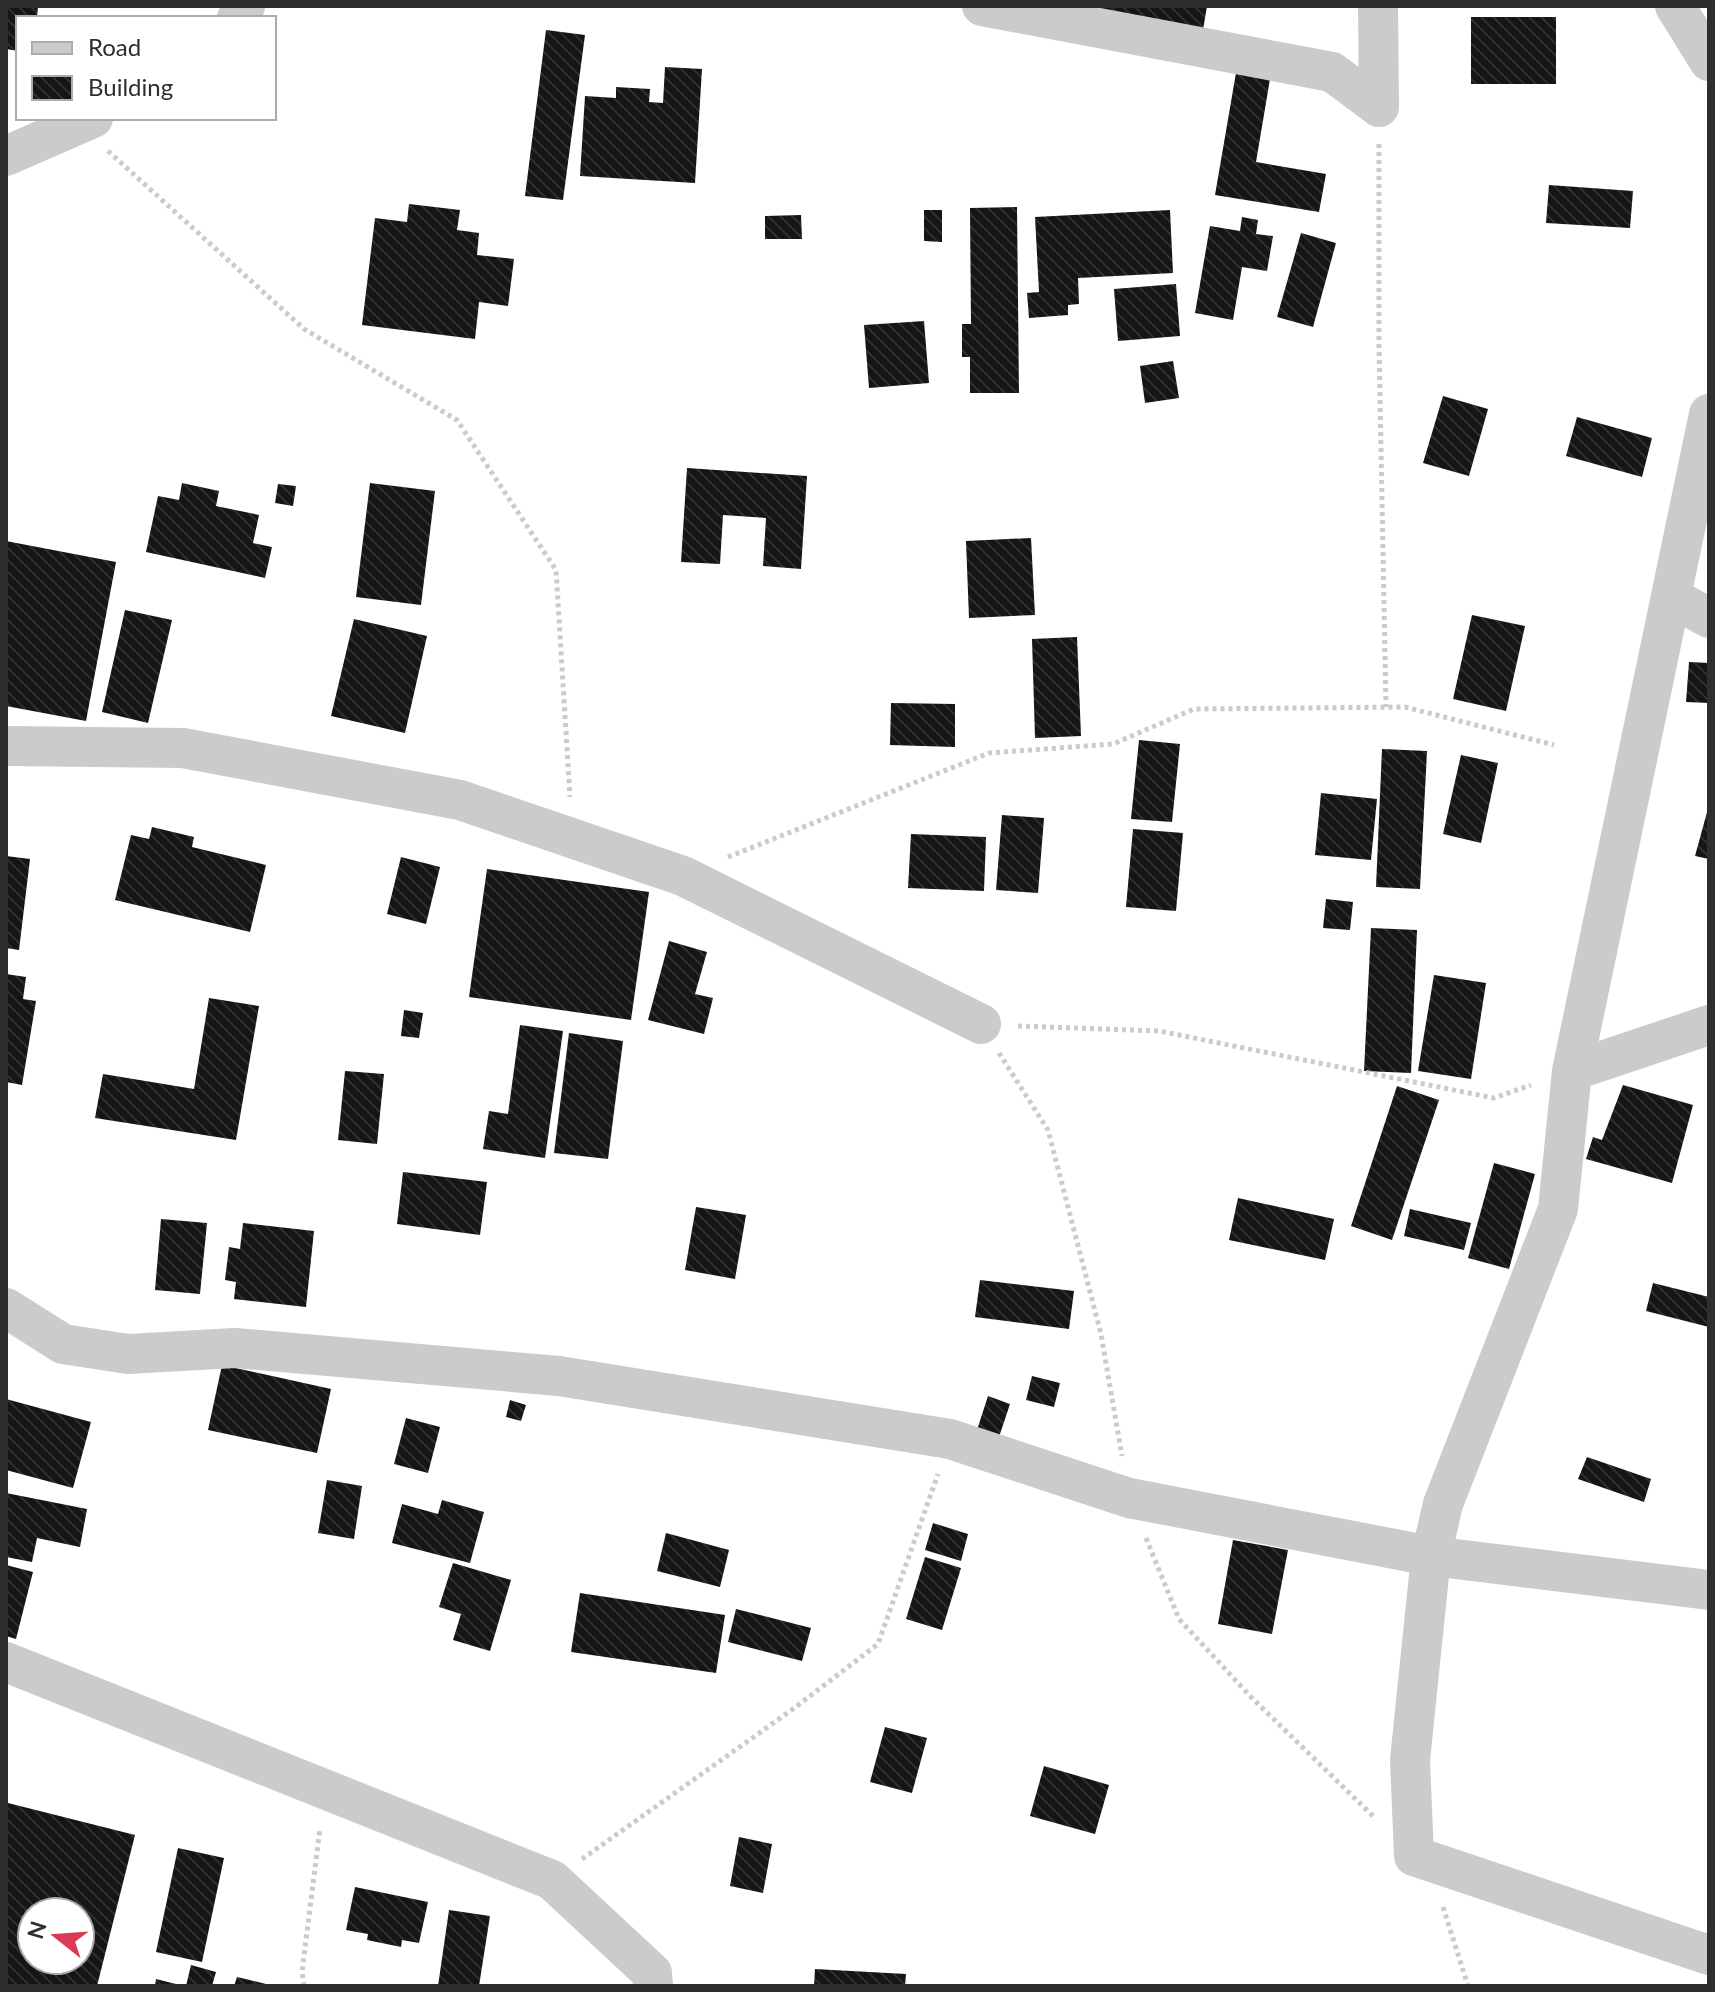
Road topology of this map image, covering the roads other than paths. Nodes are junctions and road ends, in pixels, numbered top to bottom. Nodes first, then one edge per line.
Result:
1 (982, 6) edge
2 (1378, 6) edge
3 (1675, 6) edge
4 (1709, 61) edge
5 (86, 122) edge
6 (6, 156) edge
7 (1709, 414) edge
8 (1673, 598) junction
9 (1709, 618) edge
10 (6, 746) edge
11 (981, 1024) road end
12 (1709, 1025) edge
13 (1572, 1071) junction
14 (6, 1308) edge
15 (1431, 1556) junction
16 (1709, 1590) edge
17 (6, 1662) edge
18 (1709, 1955) edge
19 (653, 1986) edge

1 - 2 street
3 - 4 street
5 - 6 street
7 - 8 street
8 - 9 street
8 - 13 street
10 - 11 street
12 - 13 street
13 - 15 street
14 - 15 street
15 - 16 street
15 - 18 street
17 - 19 street

